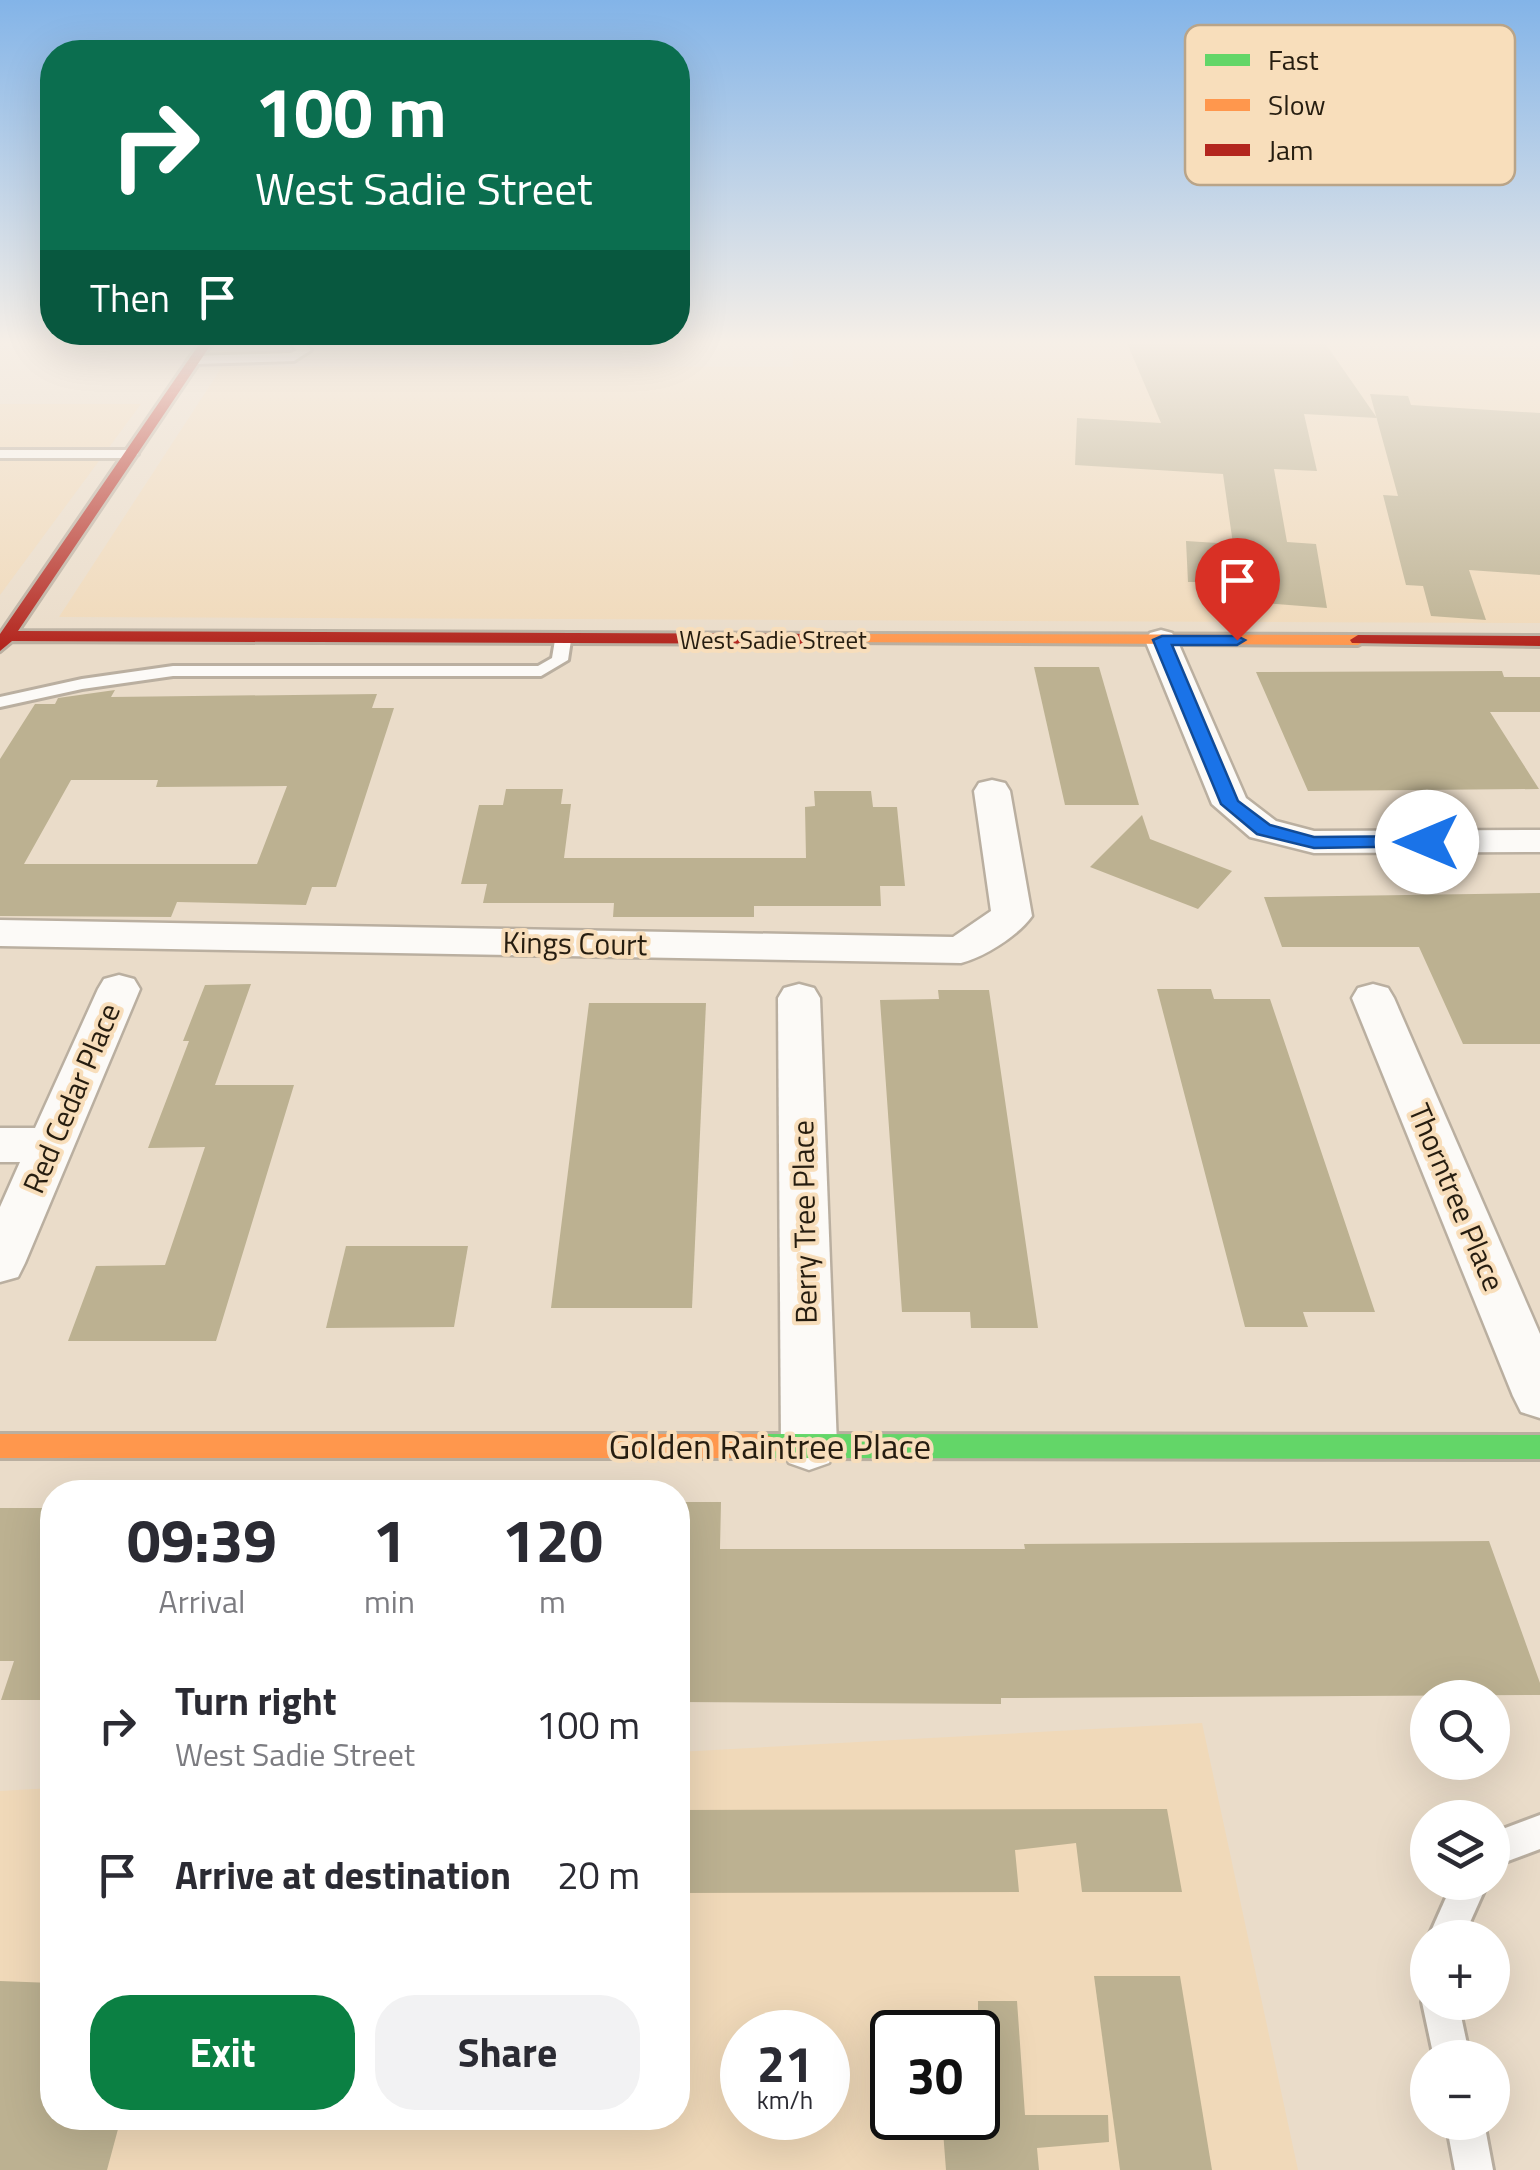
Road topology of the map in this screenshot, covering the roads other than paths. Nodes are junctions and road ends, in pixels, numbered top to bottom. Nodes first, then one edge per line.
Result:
1 (138, 444) edge
2 (0, 454) edge
3 (131, 454) junction
4 (563, 640) junction
5 (1162, 640) junction
6 (3, 641) edge
7 (1540, 641) edge
8 (0, 702) edge
9 (992, 791) dead end
10 (1540, 841) edge
11 (0, 933) edge
12 (119, 989) dead end
13 (799, 998) dead end
14 (1373, 998) dead end
15 (0, 1145) edge
16 (52, 1145) junction
17 (0, 1263) edge
18 (1540, 1396) edge
19 (0, 1446) edge
20 (809, 1446) junction
21 (1540, 1447) edge
22 (1540, 1832) edge
23 (1510, 1843) edge
24 (1468, 2140) edge
25 (1474, 2170) edge

1 - 3 street
2 - 3 lane
3 - 6 street
4 - 5 street, West Sadie Street
4 - 6 street, West Sadie Street
4 - 8 lane
5 - 7 street, West Sadie Street
5 - 10 street
9 - 11 street, Kings Court
12 - 16 street, Red Cedar Place
13 - 20 street, Berry Tree Place
14 - 18 street, Thorntree Place
15 - 16 street
16 - 17 street, Red Cedar Place
19 - 20 street, Golden Raintree Place
20 - 21 street, Golden Raintree Place
22 - 23 lane
24 - 25 lane

